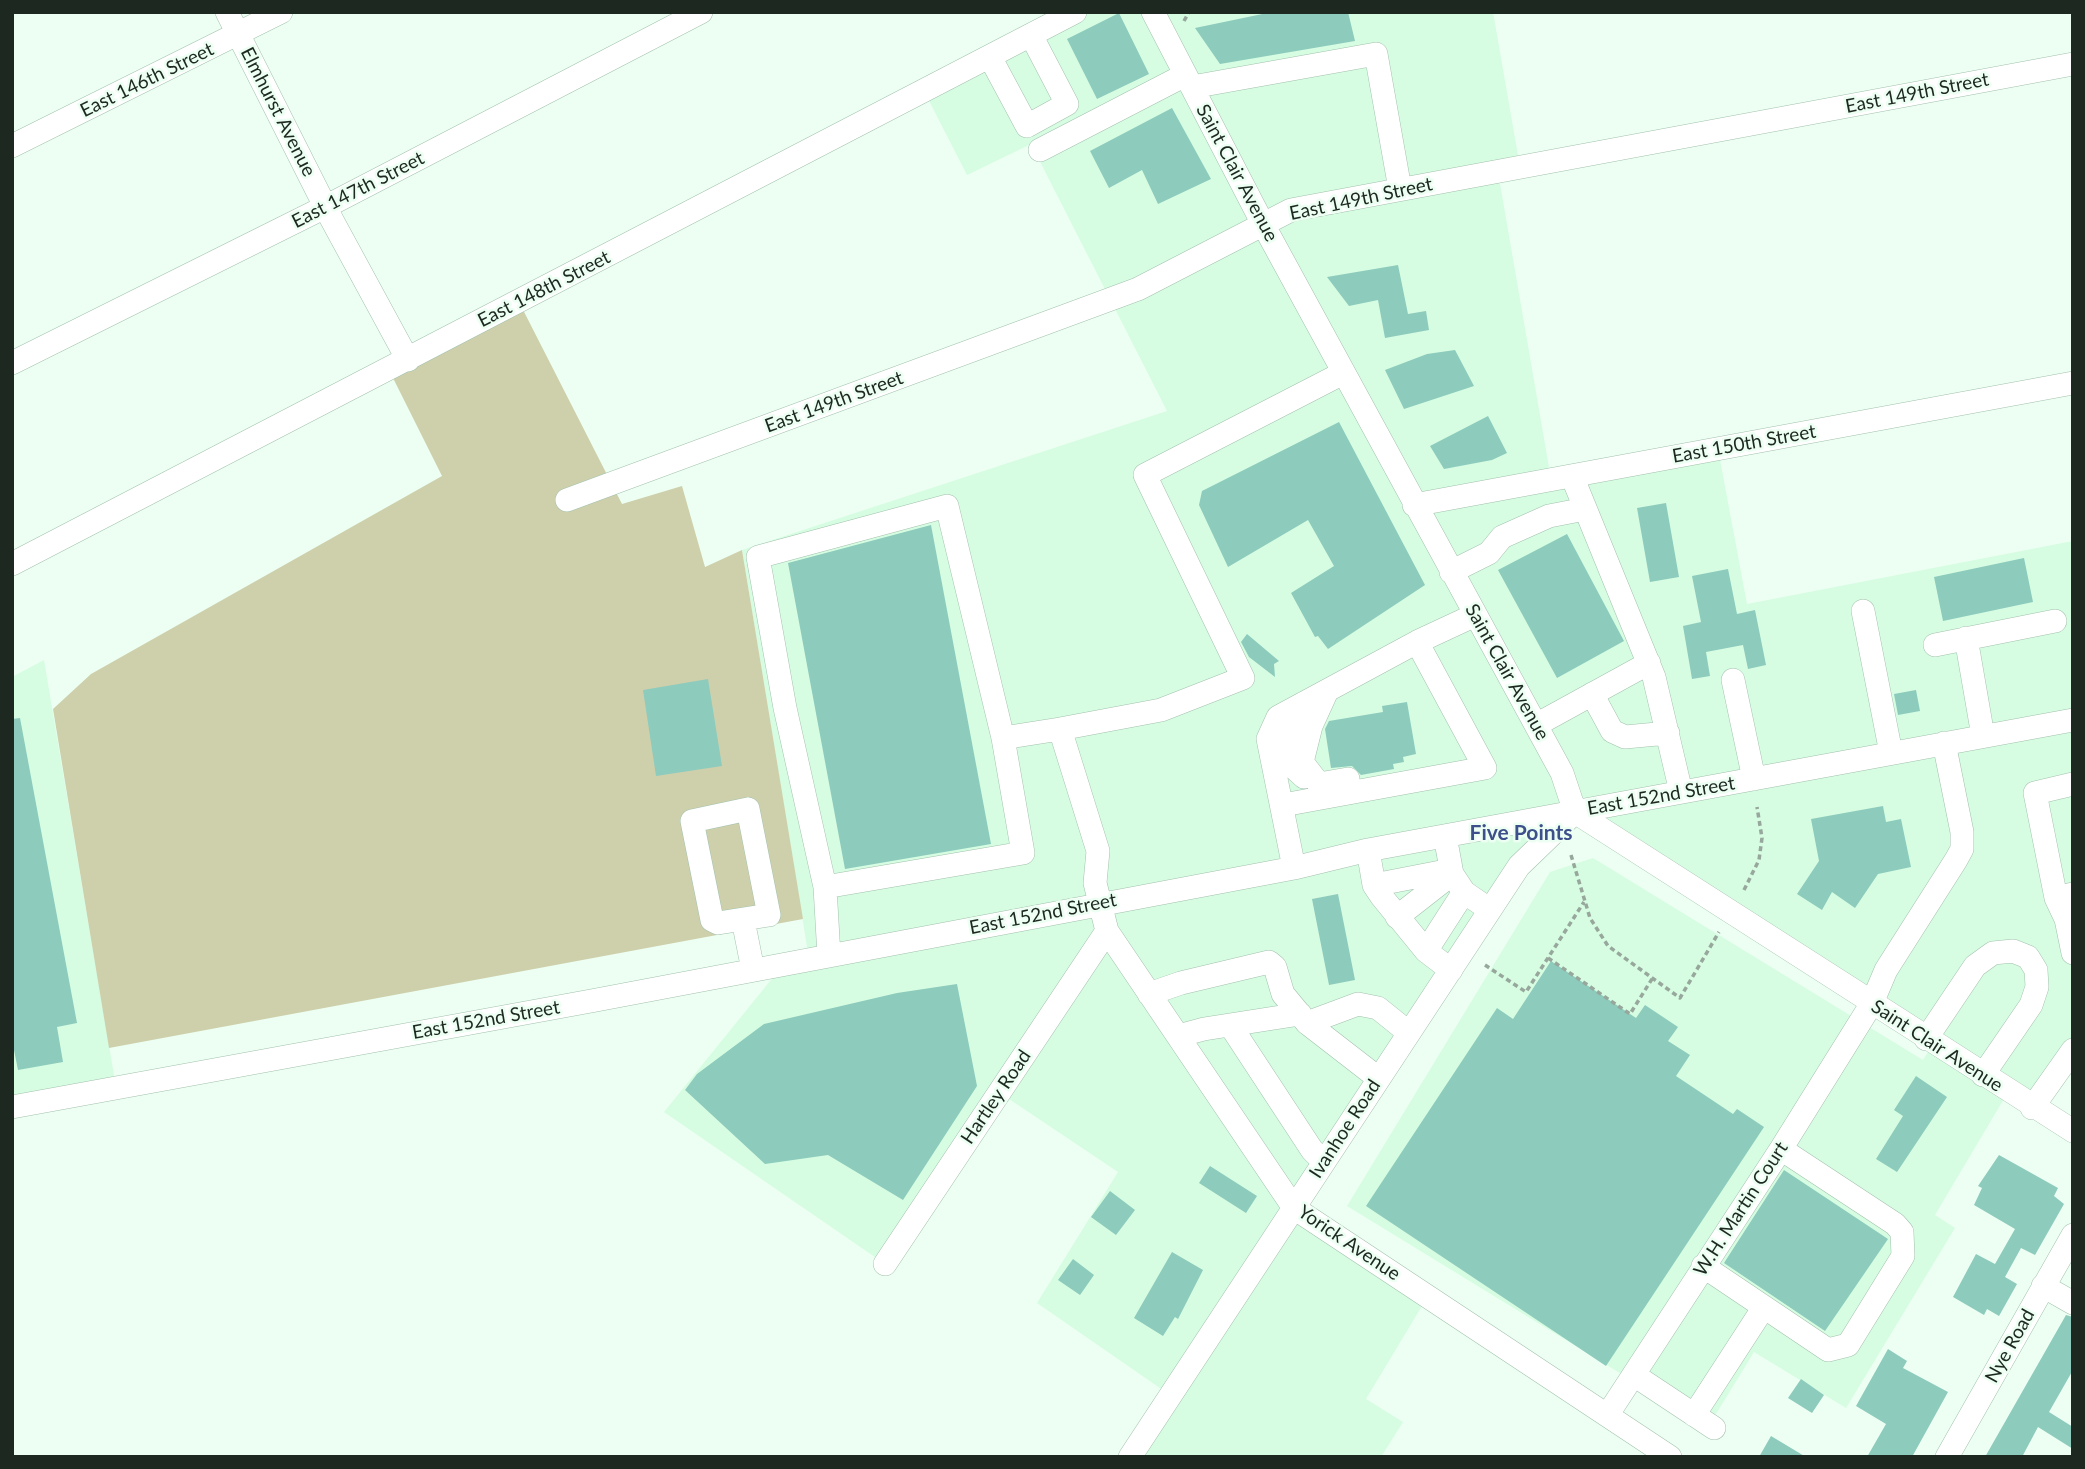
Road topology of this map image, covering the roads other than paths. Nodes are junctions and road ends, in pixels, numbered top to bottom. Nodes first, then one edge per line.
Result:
1 (227, 12) edge
2 (281, 12) edge
3 (701, 12) edge
4 (1075, 12) edge
5 (1153, 12) edge
6 (238, 34) junction
7 (1031, 35) junction
8 (990, 57) junction
9 (2073, 64) edge
10 (1189, 81) junction
11 (1067, 104) junction
12 (1080, 129) junction
13 (12, 146) edge
14 (1040, 150) dead end
15 (1400, 190) junction
16 (327, 206) junction
17 (1264, 226) junction
18 (408, 360) junction
19 (12, 363) edge
20 (1343, 373) junction
21 (2073, 383) edge
22 (1572, 476) junction
23 (567, 500) dead end
24 (1415, 505) junction
25 (1585, 509) junction
26 (12, 564) edge
27 (1451, 572) junction
28 (1863, 611) dead end
29 (1475, 615) junction
30 (2055, 621) dead end
31 (1966, 638) junction
32 (1417, 642) junction
33 (1935, 645) dead end
34 (1648, 663) junction
35 (1733, 680) dead end
36 (1326, 691) junction
37 (1592, 694) junction
38 (1304, 703) junction
39 (2073, 720) edge
40 (1536, 725) junction
41 (1060, 730) junction
42 (1668, 733) junction
43 (1983, 736) junction
44 (1003, 738) junction
45 (1944, 743) junction
46 (1891, 753) junction
47 (1448, 775) junction
48 (1754, 779) junction
49 (1320, 784) junction
50 (2073, 784) edge
51 (1681, 792) junction
52 (1283, 805) junction
53 (1575, 812) junction
54 (1445, 836) junction
55 (1368, 850) junction
56 (1294, 867) junction
57 (1456, 878) junction
58 (1374, 885) junction
59 (825, 887) junction
60 (2064, 896) edge
61 (1100, 903) junction
62 (1490, 910) junction
63 (1397, 917) junction
64 (743, 920) junction
65 (1107, 931) junction
66 (1426, 951) junction
67 (2073, 953) edge
68 (829, 956) junction
69 (753, 970) junction
70 (1451, 970) junction
71 (1149, 994) junction
72 (1872, 1003) junction
73 (1303, 1018) junction
74 (1230, 1025) junction
75 (1409, 1033) junction
76 (1178, 1036) junction
77 (1926, 1039) junction
78 (2073, 1050) edge
79 (1983, 1075) junction
80 (1378, 1078) junction
81 (12, 1107) edge
82 (2032, 1108) junction
83 (2073, 1131) edge
84 (1781, 1149) junction
85 (1324, 1162) junction
86 (1294, 1208) junction
87 (2073, 1234) edge
88 (885, 1264) dead end
89 (1703, 1266) junction
90 (2043, 1286) junction
91 (2073, 1303) edge
92 (1764, 1307) junction
93 (1634, 1375) junction
94 (1608, 1414) junction
95 (1694, 1415) junction
96 (1714, 1428) dead end
97 (1130, 1457) edge
98 (1670, 1457) edge
99 (1947, 1457) edge

1 - 6 street, Elmhurst Avenue
2 - 6 street, East 146th Street
3 - 16 street, East 147th Street
4 - 7 street, East 148th Street
5 - 10 street, Saint Clair Avenue
6 - 13 street, East 146th Street
6 - 16 street, Elmhurst Avenue
7 - 8 street, East 148th Street
7 - 11 street
8 - 11 street
8 - 18 street, East 148th Street
9 - 15 street, East 149th Street
10 - 12 street
10 - 15 street
10 - 17 street, Saint Clair Avenue
11 - 12 street
12 - 14 street
15 - 17 street, East 149th Street
16 - 18 street, Elmhurst Avenue
16 - 19 street, East 147th Street
17 - 20 street, Saint Clair Avenue
17 - 23 street, East 149th Street
18 - 26 street, East 148th Street
20 - 24 street, Saint Clair Avenue
20 - 41 street
21 - 22 street, East 150th Street
22 - 24 street, East 150th Street
22 - 25 street
24 - 27 street, Saint Clair Avenue
25 - 27 street
25 - 34 street
27 - 29 street, Saint Clair Avenue
28 - 46 street
29 - 32 street
29 - 40 street, Saint Clair Avenue
30 - 31 street
31 - 33 street
31 - 43 street
32 - 36 street
32 - 47 street
34 - 37 street
34 - 42 street
35 - 48 street
36 - 38 street
36 - 49 street
37 - 40 street
37 - 42 street
38 - 49 street
38 - 52 street
39 - 43 street, East 152nd Street
40 - 53 street, Saint Clair Avenue
41 - 44 street
41 - 61 street, Yorick Avenue
42 - 51 street
43 - 45 street, East 152nd Street
44 - 59 street
44 - 59 street
45 - 46 street, East 152nd Street
45 - 72 street, W.H. Martin Court
46 - 48 street, East 152nd Street
47 - 49 street
47 - 52 street
48 - 51 street, East 152nd Street
50 - 60 street
51 - 53 street, East 152nd Street
52 - 56 street
53 - 54 street, East 152nd Street
53 - 62 street, Ivanhoe Road
53 - 72 street, Saint Clair Avenue
54 - 55 street, East 152nd Street
54 - 57 street
55 - 56 street, East 152nd Street
55 - 58 street
56 - 61 street, East 152nd Street
57 - 58 street
57 - 62 street
57 - 63 street
57 - 66 street
58 - 63 street
59 - 68 street
60 - 67 street
61 - 65 street, Yorick Avenue
61 - 68 street, East 152nd Street
62 - 70 street, Ivanhoe Road
63 - 66 street
64 - 64 street
64 - 69 street
65 - 71 street, Yorick Avenue
65 - 88 street, Hartley Road
66 - 70 street
68 - 69 street, East 152nd Street
69 - 81 street, East 152nd Street
70 - 75 street, Ivanhoe Road
71 - 73 street
71 - 76 street, Yorick Avenue
72 - 77 street, Saint Clair Avenue
72 - 84 street, W.H. Martin Court
73 - 74 street
73 - 75 street
73 - 80 street
74 - 76 street
74 - 85 street
75 - 80 street, Ivanhoe Road
76 - 86 street, Yorick Avenue
77 - 79 street, Saint Clair Avenue
77 - 79 street
78 - 82 street
79 - 82 street, Saint Clair Avenue
80 - 85 street, Ivanhoe Road
82 - 83 street, Saint Clair Avenue
84 - 89 street, W.H. Martin Court
84 - 92 street
85 - 86 street, Ivanhoe Road
86 - 94 street, Yorick Avenue
86 - 97 street, Ivanhoe Road
87 - 90 street, Nye Road
89 - 92 street
89 - 93 street, W.H. Martin Court
90 - 91 street
90 - 99 street, Nye Road
92 - 95 street
93 - 94 street, W.H. Martin Court
93 - 95 street
94 - 98 street, Yorick Avenue
95 - 96 street

